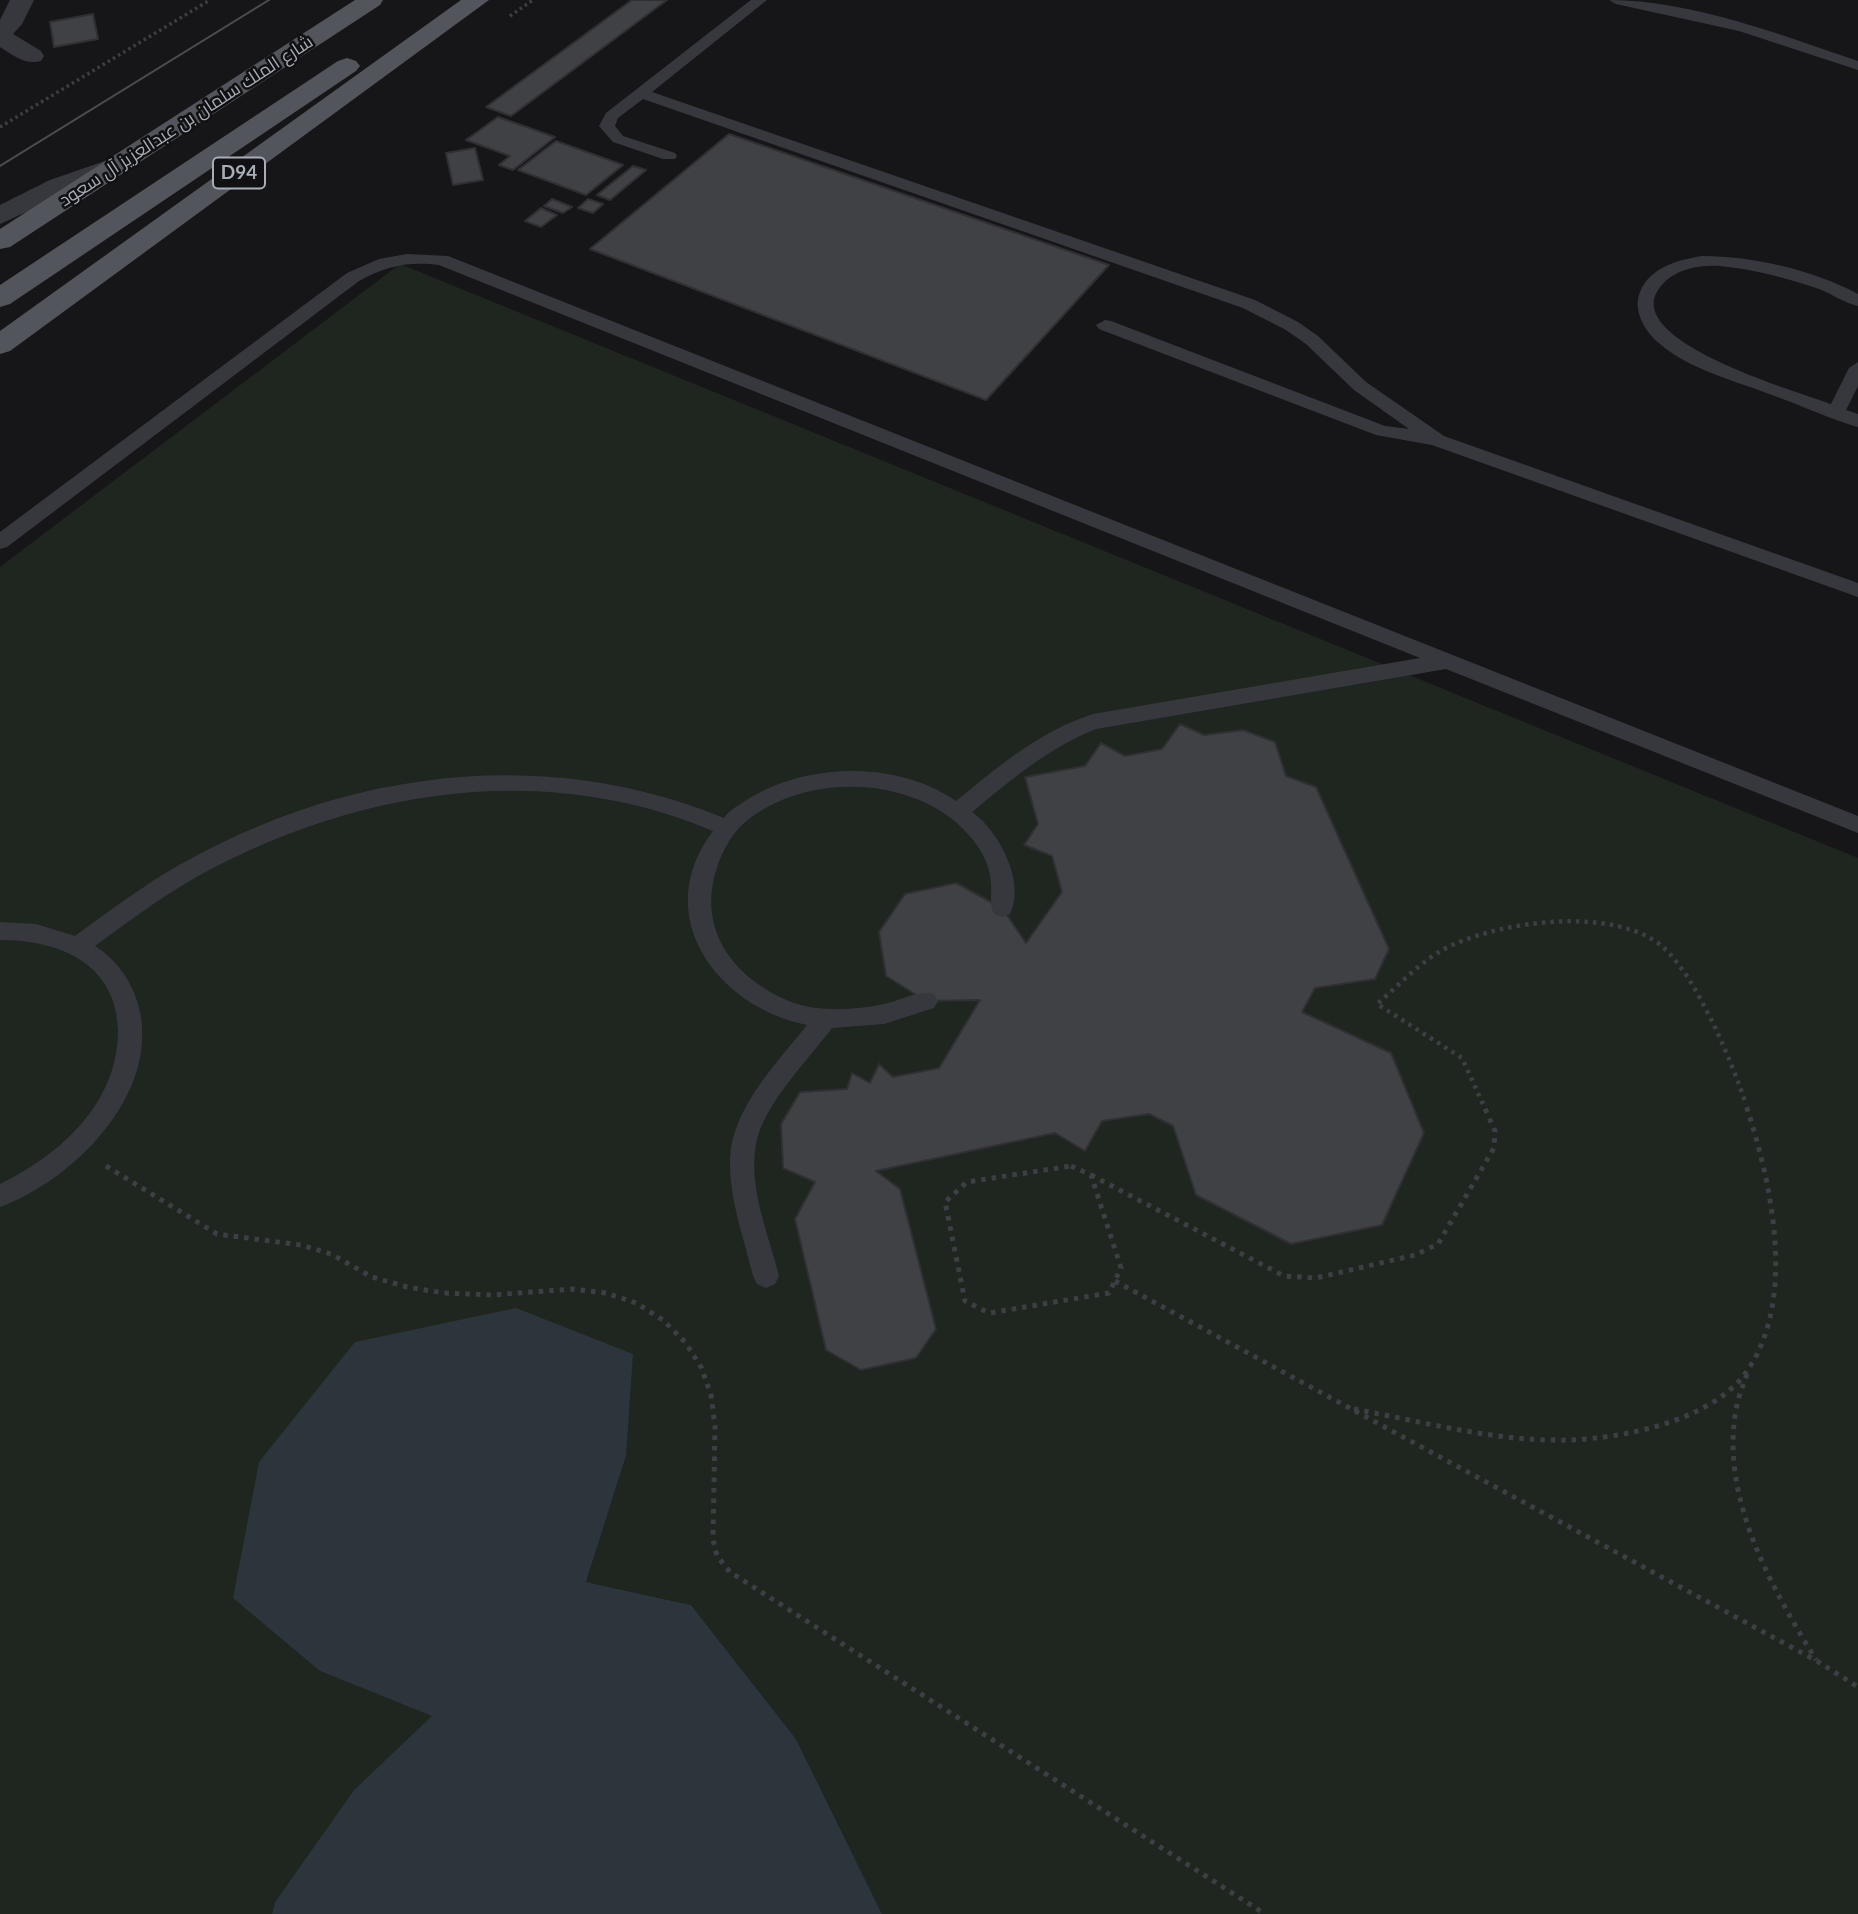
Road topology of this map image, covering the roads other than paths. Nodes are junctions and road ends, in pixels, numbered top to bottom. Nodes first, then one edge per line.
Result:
1 (22, 0) edge
2 (371, 0) edge
3 (475, 0) edge
4 (760, 0) edge
5 (1616, 0) edge
6 (2, 28) edge
7 (32, 55) dead end
8 (1858, 66) edge
9 (641, 93) junction
10 (669, 156) dead end
11 (125, 162) junction
12 (0, 216) edge
13 (0, 242) edge
14 (0, 298) edge
15 (1858, 301) edge
16 (1105, 324) dead end
17 (0, 345) edge
18 (1858, 368) edge
19 (1836, 412) junction
20 (1858, 421) edge
21 (1438, 440) junction
22 (0, 542) edge
23 (1858, 590) edge
24 (1447, 661) junction
25 (959, 811) junction
26 (1858, 825) edge
27 (727, 828) junction
28 (1002, 908) dead end
29 (0, 931) edge
30 (78, 946) junction
31 (926, 1001) dead end
32 (826, 1019) junction
33 (0, 1196) edge
34 (766, 1276) dead end

1 - 6 street
2 - 11 main road, شارع الملك سلمان بن عبدالعزيز آل سعود
3 - 14 main road
3 - 17 main road, D94
4 - 9 lane
5 - 8 lane
6 - 7 street
9 - 10 lane
9 - 21 lane
11 - 12 street
11 - 13 main road, شارع الملك سلمان بن عبدالعزيز آل سعود
15 - 19 lane
16 - 21 lane
18 - 19 lane
19 - 20 lane
21 - 23 lane
22 - 24 lane
24 - 25 lane
24 - 26 lane
25 - 27 lane
25 - 28 lane
27 - 30 lane
27 - 32 lane
29 - 30 lane
30 - 33 lane
31 - 32 lane
32 - 34 lane

